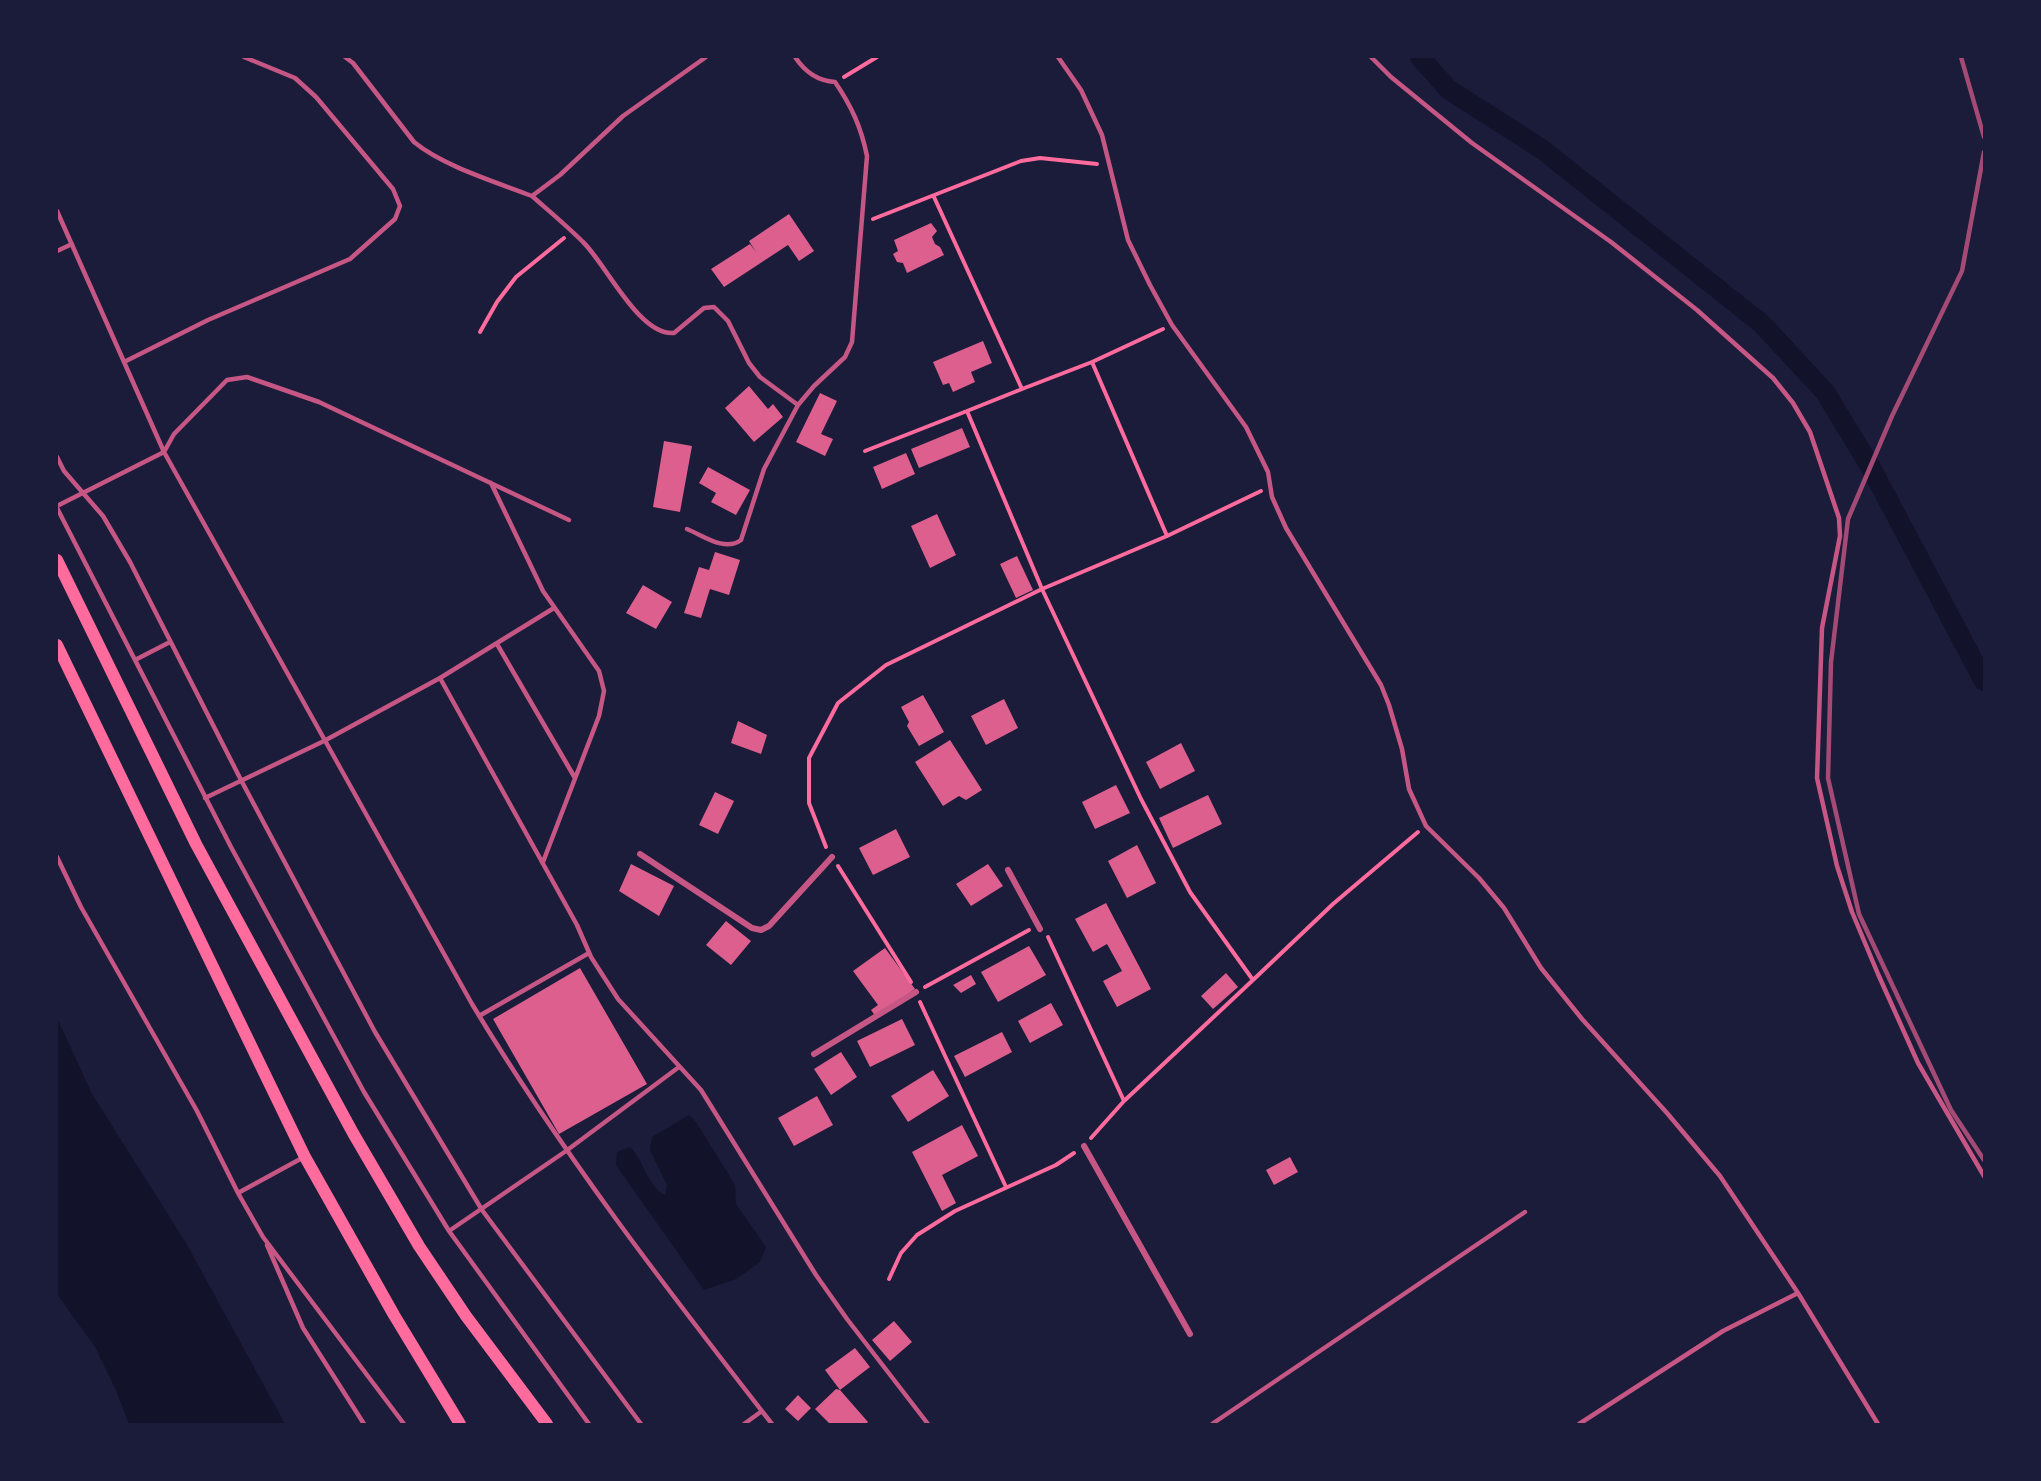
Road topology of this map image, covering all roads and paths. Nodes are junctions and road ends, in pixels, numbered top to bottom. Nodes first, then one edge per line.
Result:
1 (244, 57) edge
2 (345, 57) edge
3 (706, 57) edge
4 (795, 57) edge
5 (877, 57) edge
6 (1058, 57) edge
7 (1371, 57) edge
8 (835, 82) junction
9 (1110, 165) junction
10 (532, 195) junction
11 (934, 197) junction
12 (57, 211) edge
13 (862, 224) junction
14 (572, 232) junction
15 (72, 244) junction
16 (57, 251) edge
17 (1172, 325) junction
18 (480, 332) dead end
19 (124, 362) junction
20 (1092, 362) junction
21 (1022, 389) junction
22 (798, 405) junction
23 (967, 411) junction
24 (865, 451) dead end
25 (164, 453) junction
26 (57, 457) edge
27 (491, 482) junction
28 (1271, 486) junction
29 (82, 494) junction
30 (57, 507) edge
31 (569, 520) dead end
32 (687, 529) dead end
33 (1167, 536) junction
34 (57, 560) edge
35 (1042, 590) junction
36 (554, 608) junction
37 (170, 642) junction
38 (497, 644) junction
39 (57, 645) edge
40 (135, 660) junction
41 (440, 678) junction
42 (324, 741) junction
43 (575, 778) junction
44 (242, 780) junction
45 (206, 798) junction
46 (1426, 825) junction
47 (640, 854) dead end
48 (832, 856) junction
49 (57, 857) edge
50 (543, 862) junction
51 (1008, 870) dead end
52 (1040, 929) junction
53 (589, 953) junction
54 (1253, 980) junction
55 (916, 992) junction
56 (479, 1016) junction
57 (814, 1054) dead end
58 (680, 1067) junction
59 (1124, 1101) junction
60 (1084, 1146) junction
61 (566, 1151) junction
62 (305, 1157) junction
63 (1984, 1176) edge
64 (1006, 1187) junction
65 (238, 1193) junction
66 (482, 1210) junction
67 (1524, 1212) dead end
68 (449, 1231) junction
69 (263, 1237) junction
70 (889, 1279) dead end
71 (1798, 1293) junction
72 (1190, 1334) dead end
73 (762, 1411) junction
74 (364, 1424) edge
75 (404, 1424) edge
76 (460, 1424) edge
77 (547, 1424) edge
78 (589, 1424) edge
79 (641, 1424) edge
80 (744, 1424) edge
81 (772, 1424) edge
82 (928, 1424) edge
83 (1212, 1424) edge
84 (1579, 1424) edge
85 (1878, 1424) edge

1 - 19 lane
2 - 10 lane
3 - 10 lane
4 - 8 lane
5 - 8 path
6 - 9 lane
7 - 63 lane
8 - 13 lane
9 - 11 path
9 - 17 lane
10 - 14 lane
11 - 13 path
11 - 21 path
12 - 15 lane
13 - 22 lane
14 - 18 path
14 - 22 lane
15 - 16 lane
15 - 19 lane
17 - 20 path
17 - 28 lane
19 - 25 lane
20 - 21 path
20 - 33 path
21 - 23 path
22 - 32 lane
23 - 24 path
23 - 35 path
25 - 27 lane
25 - 29 lane
25 - 42 lane
26 - 29 lane
27 - 31 lane
27 - 36 lane
28 - 33 path
28 - 46 lane
29 - 30 lane
29 - 37 lane
30 - 40 lane
33 - 35 path
34 - 77 main road
35 - 48 path
35 - 54 path
36 - 38 lane
36 - 43 lane
37 - 40 lane
37 - 44 lane
38 - 41 lane
38 - 43 lane
39 - 62 main road
40 - 45 lane
41 - 42 lane
41 - 50 lane
42 - 44 lane
42 - 56 lane
43 - 50 lane
44 - 45 lane
44 - 66 lane
45 - 68 lane
46 - 54 path
46 - 71 lane
47 - 48 street
48 - 55 path
49 - 65 lane
50 - 53 lane
51 - 52 street
52 - 55 path
52 - 59 path
53 - 56 lane
53 - 58 lane
54 - 59 path
55 - 57 street
55 - 64 path
56 - 61 lane
58 - 61 lane
58 - 82 lane
59 - 60 path
60 - 64 path
60 - 72 street
61 - 66 lane
61 - 73 lane
62 - 65 lane
62 - 76 main road
64 - 70 path
65 - 69 lane
66 - 68 lane
66 - 79 lane
67 - 83 lane
68 - 78 lane
69 - 74 lane
69 - 75 lane
71 - 84 lane
71 - 85 lane
73 - 80 lane
73 - 81 lane

